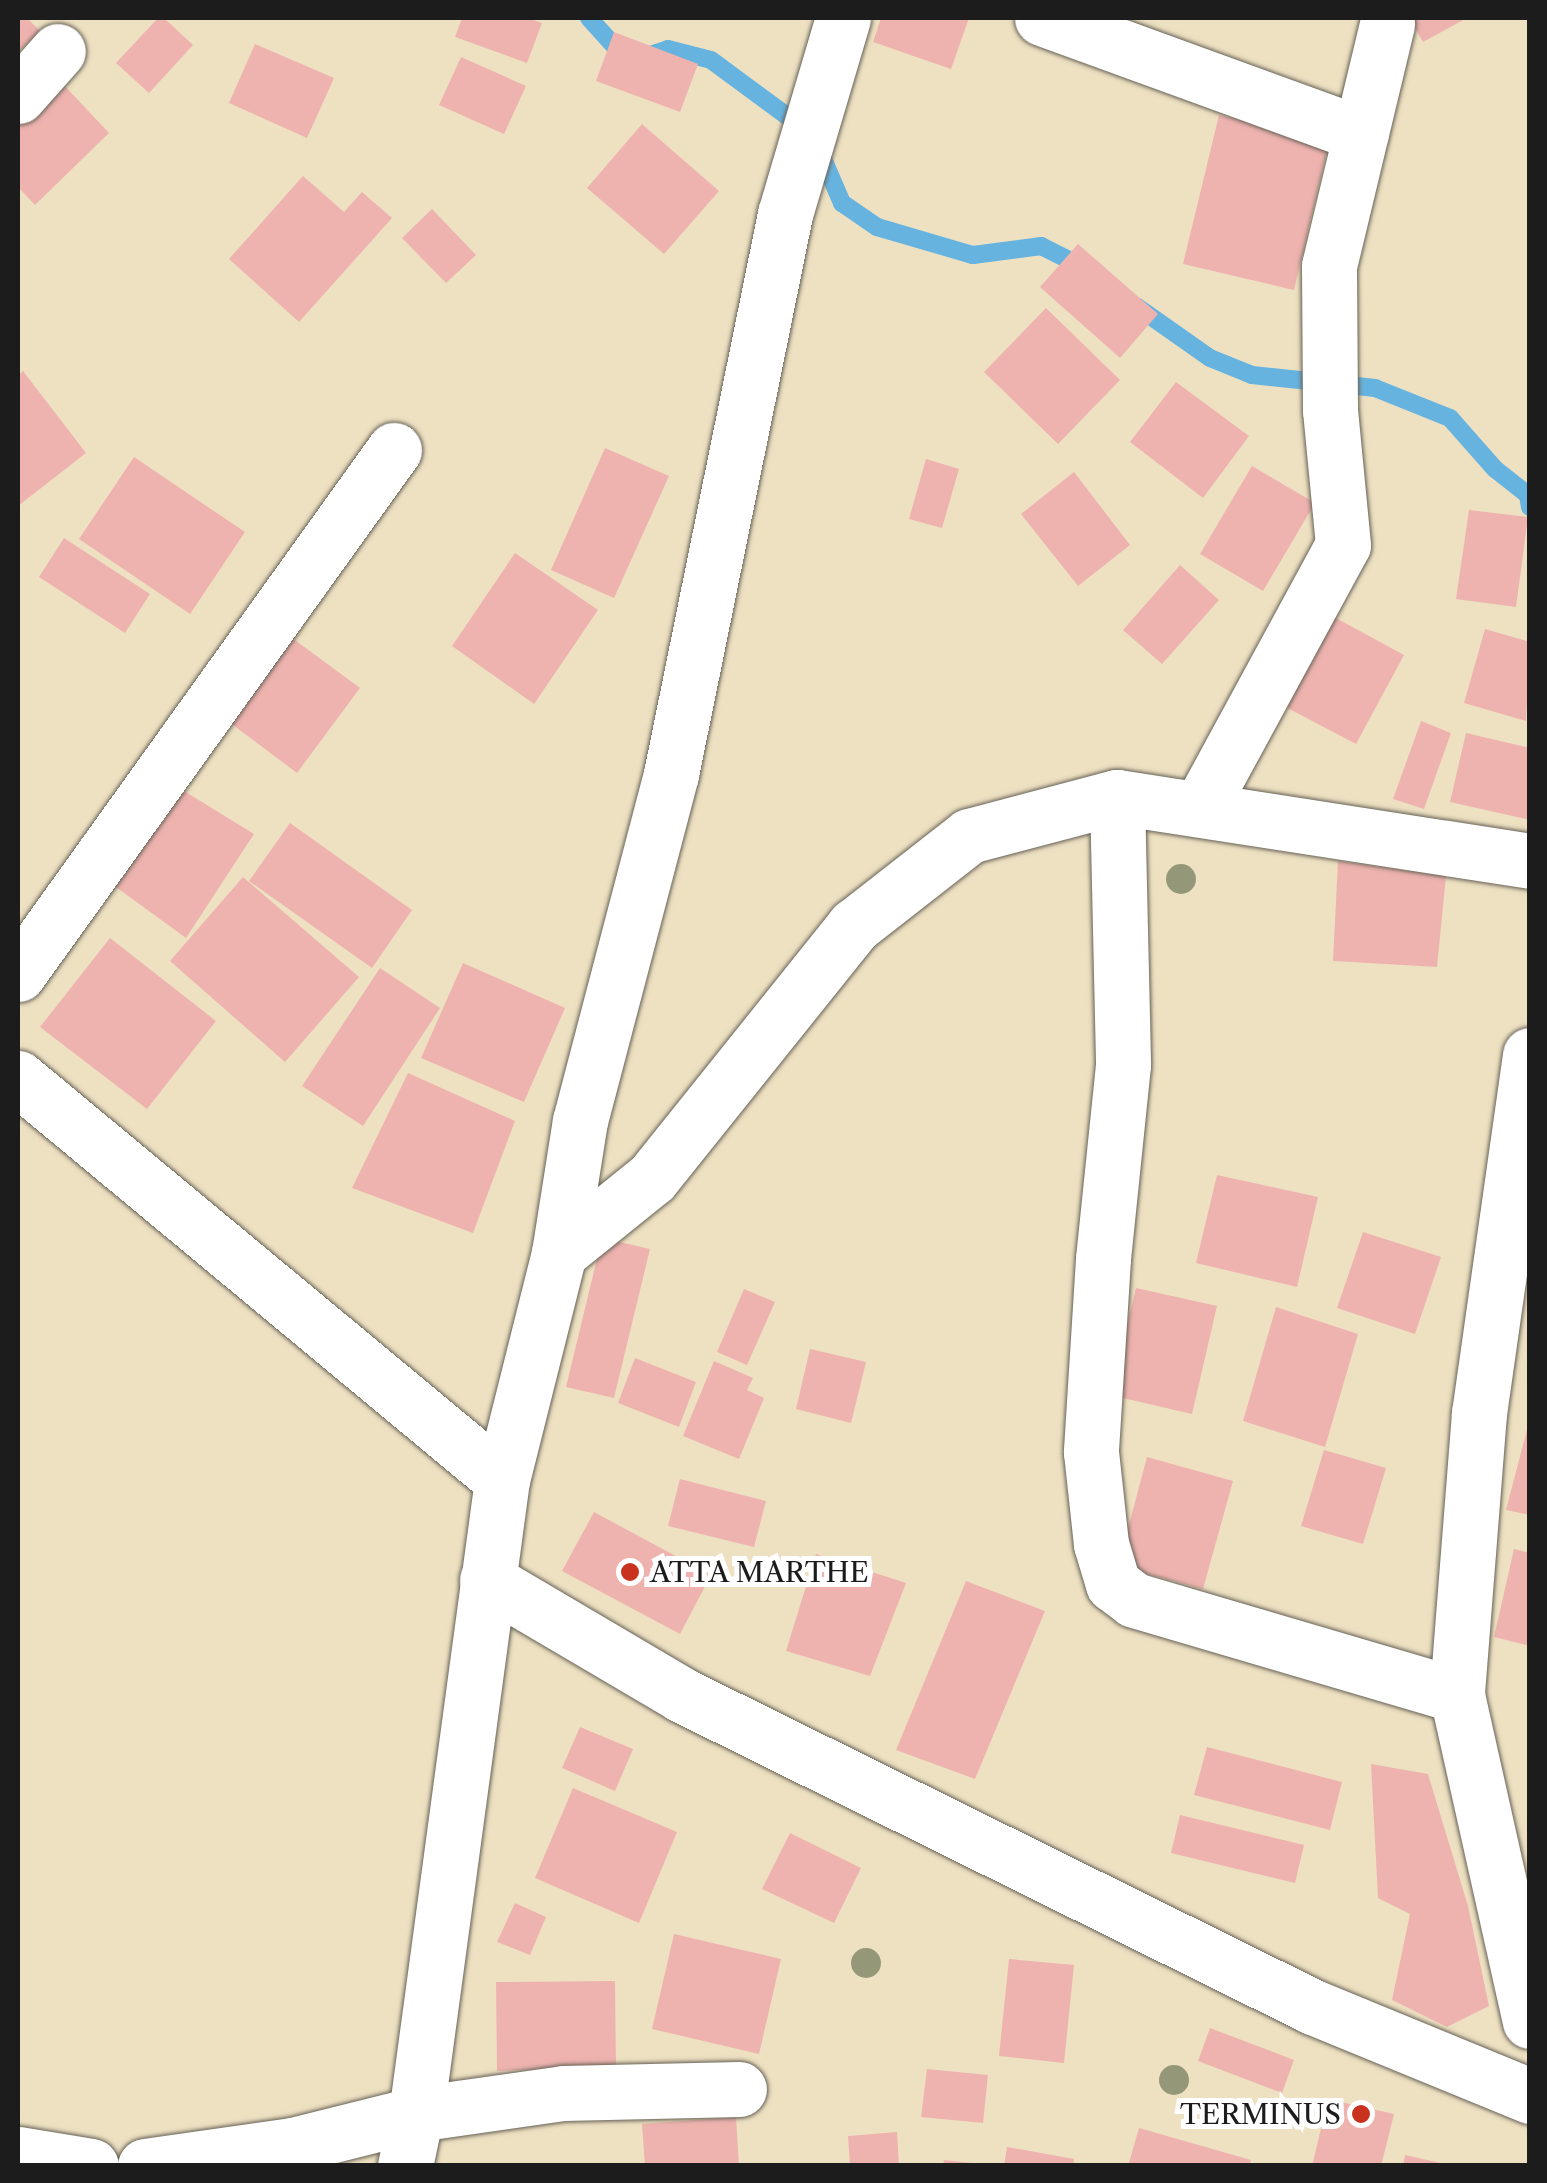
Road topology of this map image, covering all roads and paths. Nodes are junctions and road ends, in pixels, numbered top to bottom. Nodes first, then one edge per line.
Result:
1 (1042, 18) edge
2 (1387, 24) dead end
3 (1136, 34) edge
4 (838, 37) edge
5 (58, 50) dead end
6 (18, 96) edge
7 (1361, 134) junction
8 (394, 450) dead end
9 (1117, 797) junction
10 (1200, 808) junction
11 (1530, 861) edge
12 (18, 974) edge
13 (1530, 1056) edge
14 (18, 1078) edge
15 (560, 1253) junction
16 (502, 1480) junction
17 (487, 1580) junction
18 (1457, 1694) junction
19 (1530, 2021) edge
20 (739, 2089) dead end
21 (1530, 2096) edge
22 (411, 2140) edge
23 (18, 2154) edge
24 (91, 2166) edge
25 (145, 2166) edge

1 - 3 street
2 - 7 street
3 - 7 street
4 - 15 street
5 - 6 street
7 - 10 street
8 - 12 street
9 - 10 street
9 - 15 street
9 - 18 street
10 - 11 street
13 - 18 street
14 - 16 street
15 - 16 street
16 - 17 street
17 - 21 street
17 - 22 street
18 - 19 street
20 - 22 street
22 - 25 street
23 - 24 street

